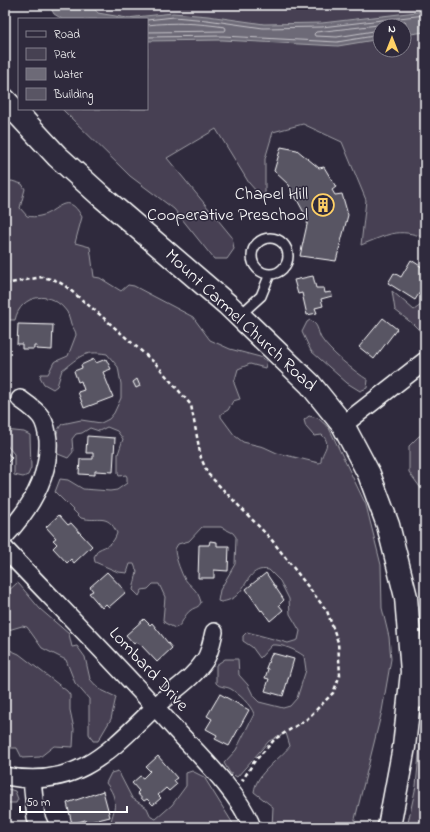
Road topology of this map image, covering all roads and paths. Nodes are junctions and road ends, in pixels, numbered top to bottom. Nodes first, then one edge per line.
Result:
1 (5, 100) edge
2 (270, 274) junction
3 (5, 284) edge
4 (239, 316) junction
5 (425, 360) edge
6 (20, 399) dead end
7 (343, 425) junction
8 (5, 536) edge
9 (5, 549) edge
10 (214, 632) dead end
11 (418, 699) edge
12 (155, 707) junction
13 (5, 776) edge
14 (32, 780) junction
15 (233, 795) junction
16 (40, 827) edge
17 (252, 827) edge
18 (389, 827) edge

1 - 4 main road, Mount Carmel Church Road
2 - 2 lane
2 - 4 lane
3 - 15 path
4 - 7 main road, Mount Carmel Church Road
5 - 7 street
6 - 8 street
7 - 11 main road, Mount Carmel Church Road
9 - 12 street, Lombard Drive
10 - 12 street
11 - 18 main road, Mount Carmel Church Road
12 - 14 street
12 - 15 street, Lombard Drive
13 - 14 street
14 - 16 street
15 - 17 street, Lombard Drive

